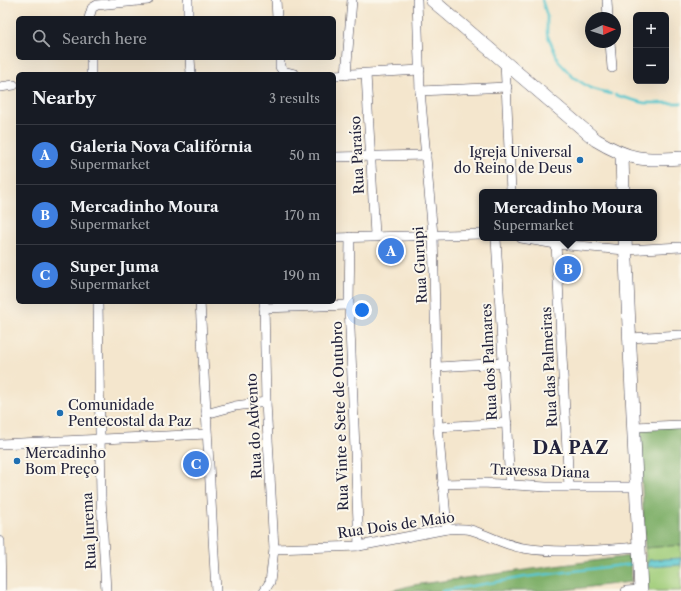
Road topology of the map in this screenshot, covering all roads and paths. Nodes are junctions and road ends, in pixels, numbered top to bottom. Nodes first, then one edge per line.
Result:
1 (148, 0) edge
2 (188, 0) edge
3 (276, 0) edge
4 (352, 0) edge
5 (417, 0) edge
6 (432, 0) edge
7 (607, 0) edge
8 (608, 12) edge
9 (86, 15) edge
10 (188, 16) edge
11 (277, 16) edge
12 (610, 48) edge
13 (91, 60) edge
14 (190, 60) edge
15 (280, 62) edge
16 (505, 62) junction
17 (612, 68) dead end
18 (420, 70) junction
19 (91, 72) edge
20 (191, 72) edge
21 (285, 72) edge
22 (366, 74) junction
23 (336, 75) edge
24 (346, 75) junction
25 (14, 85) dead end
26 (0, 87) edge
27 (507, 87) junction
28 (420, 91) junction
29 (426, 155) junction
30 (622, 155) junction
31 (371, 156) junction
32 (336, 157) edge
33 (681, 158) edge
34 (511, 189) edge
35 (623, 189) edge
36 (479, 234) edge
37 (375, 235) junction
38 (433, 235) junction
39 (350, 237) junction
40 (336, 238) edge
41 (496, 241) edge
42 (538, 241) edge
43 (556, 244) junction
44 (625, 244) edge
45 (681, 247) edge
46 (98, 304) edge
47 (200, 304) edge
48 (264, 305) edge
49 (349, 305) junction
50 (681, 335) edge
51 (630, 338) junction
52 (504, 363) junction
53 (438, 367) junction
54 (266, 402) junction
55 (206, 414) junction
56 (507, 422) junction
57 (681, 424) edge
58 (634, 427) junction
59 (438, 428) junction
60 (207, 434) junction
61 (100, 441) junction
62 (0, 444) edge
63 (442, 484) junction
64 (510, 485) junction
65 (569, 487) junction
66 (636, 487) junction
67 (447, 529) junction
68 (0, 541) edge
69 (359, 546) junction
70 (274, 549) junction
71 (639, 549) junction
72 (641, 587) edge
73 (1, 591) edge
74 (106, 591) edge
75 (216, 591) edge
76 (264, 591) edge
77 (626, 591) edge

1 - 9 street
2 - 10 street
3 - 11 street
4 - 24 street
5 - 18 street, Rua Gurupi
6 - 16 street
7 - 8 street
12 - 17 street
13 - 19 street
14 - 20 street
15 - 21 street
16 - 27 street
16 - 30 street
18 - 22 street
18 - 28 street, Rua Gurupi
22 - 24 street
22 - 31 street, Rua Paraíso
23 - 24 street
25 - 26 street
27 - 28 street
27 - 34 street
28 - 29 street, Rua Gurupi
29 - 31 street
29 - 38 street, Rua Gurupi
30 - 33 street
30 - 35 street
31 - 32 street
31 - 37 street, Rua Paraíso
36 - 38 street
37 - 38 street
37 - 39 street
38 - 53 street, Rua Gurupi
39 - 40 street
39 - 49 street, Rua Vinte e Sete de Outubro
41 - 52 street, Rua dos Palmares
42 - 43 street
43 - 44 street
43 - 65 street, Rua das Palmeiras
44 - 45 street
44 - 51 street
46 - 61 street, Rua Jurema
47 - 55 street
48 - 49 street
48 - 54 street, Rua do Advento
49 - 69 street, Rua Vinte e Sete de Outubro
50 - 51 street
51 - 58 street
52 - 53 street
52 - 56 street, Rua dos Palmares
53 - 59 street, Rua Gurupi
54 - 55 street
54 - 70 street, Rua do Advento
55 - 60 street
56 - 59 street
56 - 64 street, Rua dos Palmares
57 - 58 street
58 - 66 street
59 - 63 street, Rua Gurupi
60 - 61 street
60 - 75 street
61 - 62 street
61 - 74 street, Rua Jurema
63 - 64 street, Travessa Diana
63 - 67 street, Rua Gurupi
64 - 65 street, Travessa Diana
65 - 66 street, Travessa Diana
66 - 71 street
67 - 69 street, Rua Dois de Maio
67 - 71 street, Rua Dois de Maio
68 - 73 street
69 - 70 street, Rua Dois de Maio
70 - 76 street, Rua do Advento
71 - 72 street
72 - 77 street

